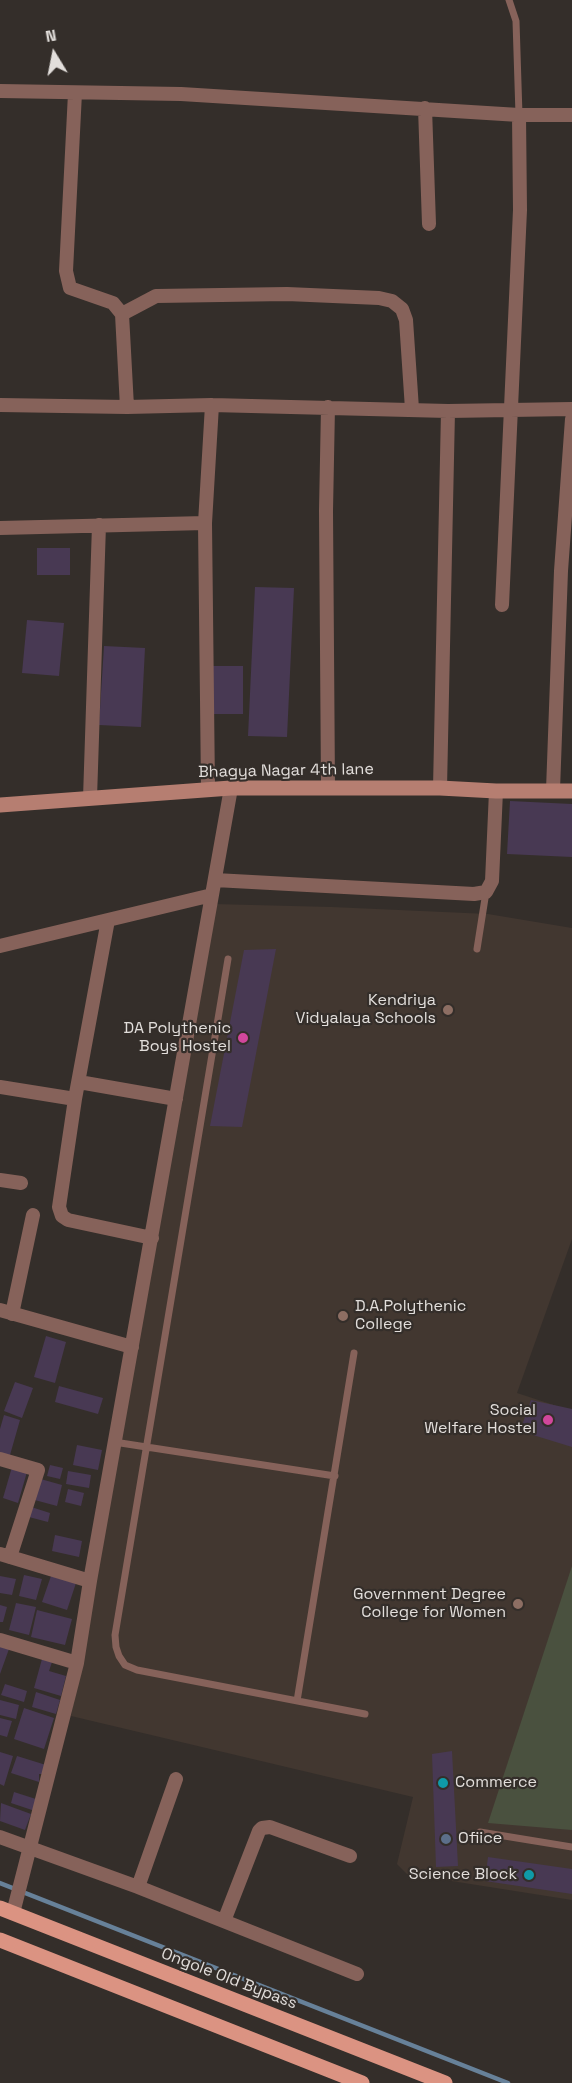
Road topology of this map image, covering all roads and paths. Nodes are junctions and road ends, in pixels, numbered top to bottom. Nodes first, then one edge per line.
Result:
1 (509, 0) edge
2 (0, 91) edge
3 (75, 93) junction
4 (425, 108) junction
5 (519, 115) junction
6 (572, 115) edge
7 (429, 224) dead end
8 (122, 314) junction
9 (0, 405) edge
10 (212, 405) junction
11 (127, 407) junction
12 (328, 407) junction
13 (412, 409) junction
14 (572, 409) edge
15 (511, 410) junction
16 (448, 411) junction
17 (572, 419) edge
18 (205, 523) junction
19 (99, 525) junction
20 (0, 528) edge
21 (502, 605) dead end
22 (231, 788) junction
23 (328, 788) junction
24 (440, 788) junction
25 (208, 789) junction
26 (553, 790) junction
27 (572, 790) edge
28 (496, 791) junction
29 (90, 798) junction
30 (0, 805) edge
31 (215, 880) junction
32 (486, 892) junction
33 (213, 895) junction
34 (108, 920) junction
35 (0, 946) edge
36 (477, 949) dead end
37 (228, 959) dead end
38 (79, 1082) junction
39 (0, 1087) edge
40 (75, 1099) junction
41 (177, 1099) junction
42 (0, 1180) edge
43 (21, 1183) dead end
44 (33, 1215) dead end
45 (152, 1238) junction
46 (6, 1312) edge
47 (132, 1347) junction
48 (354, 1353) dead end
49 (114, 1442) junction
50 (147, 1446) junction
51 (0, 1459) edge
52 (335, 1476) junction
53 (5, 1555) edge
54 (90, 1581) junction
55 (0, 1640) edge
56 (77, 1663) junction
57 (297, 1701) junction
58 (365, 1714) dead end
59 (176, 1779) dead end
60 (480, 1832) dead end
61 (0, 1837) edge
62 (572, 1847) edge
63 (30, 1848) junction
64 (350, 1856) dead end
65 (138, 1887) junction
66 (6, 1911) edge
67 (224, 1921) junction
68 (0, 1940) edge
69 (357, 1974) dead end
70 (362, 2083) edge
71 (445, 2083) edge

1 - 5 lane
2 - 3 street
3 - 4 street
3 - 8 street
4 - 5 street
4 - 7 street
5 - 6 street
5 - 15 street
8 - 11 street
8 - 13 street
9 - 11 street
10 - 11 street
10 - 12 street
10 - 18 street
12 - 13 street
12 - 23 street
13 - 16 street
14 - 15 street
15 - 16 street
15 - 21 street
16 - 24 street
17 - 26 street
18 - 19 street
18 - 25 street
19 - 20 street
19 - 29 street
22 - 23 main road, Bhagya Nagar 4th lane
22 - 25 main road, Bhagya Nagar 4th lane
22 - 31 street
23 - 24 main road, Bhagya Nagar 4th lane
24 - 28 main road, Bhagya Nagar 4th lane
25 - 29 main road, Bhagya Nagar 4th lane
26 - 27 main road, Bhagya Nagar 4th lane
26 - 28 main road, Bhagya Nagar 4th lane
28 - 32 street
29 - 30 main road, Bhagya Nagar 4th lane
31 - 32 street
31 - 33 street
32 - 36 lane
33 - 34 street
33 - 41 street
34 - 35 street
34 - 38 street
37 - 50 lane
38 - 40 street
38 - 41 street
39 - 40 street
40 - 45 street
41 - 45 street
42 - 43 street
44 - 46 street
45 - 47 street
46 - 47 street
47 - 49 street
48 - 52 lane
49 - 50 lane
49 - 54 street
50 - 52 lane
50 - 57 lane
51 - 53 street
52 - 57 lane
53 - 54 street
54 - 56 street
55 - 56 street
56 - 63 street
57 - 58 lane
59 - 65 street
60 - 62 lane
61 - 63 street
63 - 65 street
63 - 66 street
64 - 67 street
65 - 67 street
66 - 71 main road, Ongole Old Bypass
67 - 69 street
68 - 70 main road

